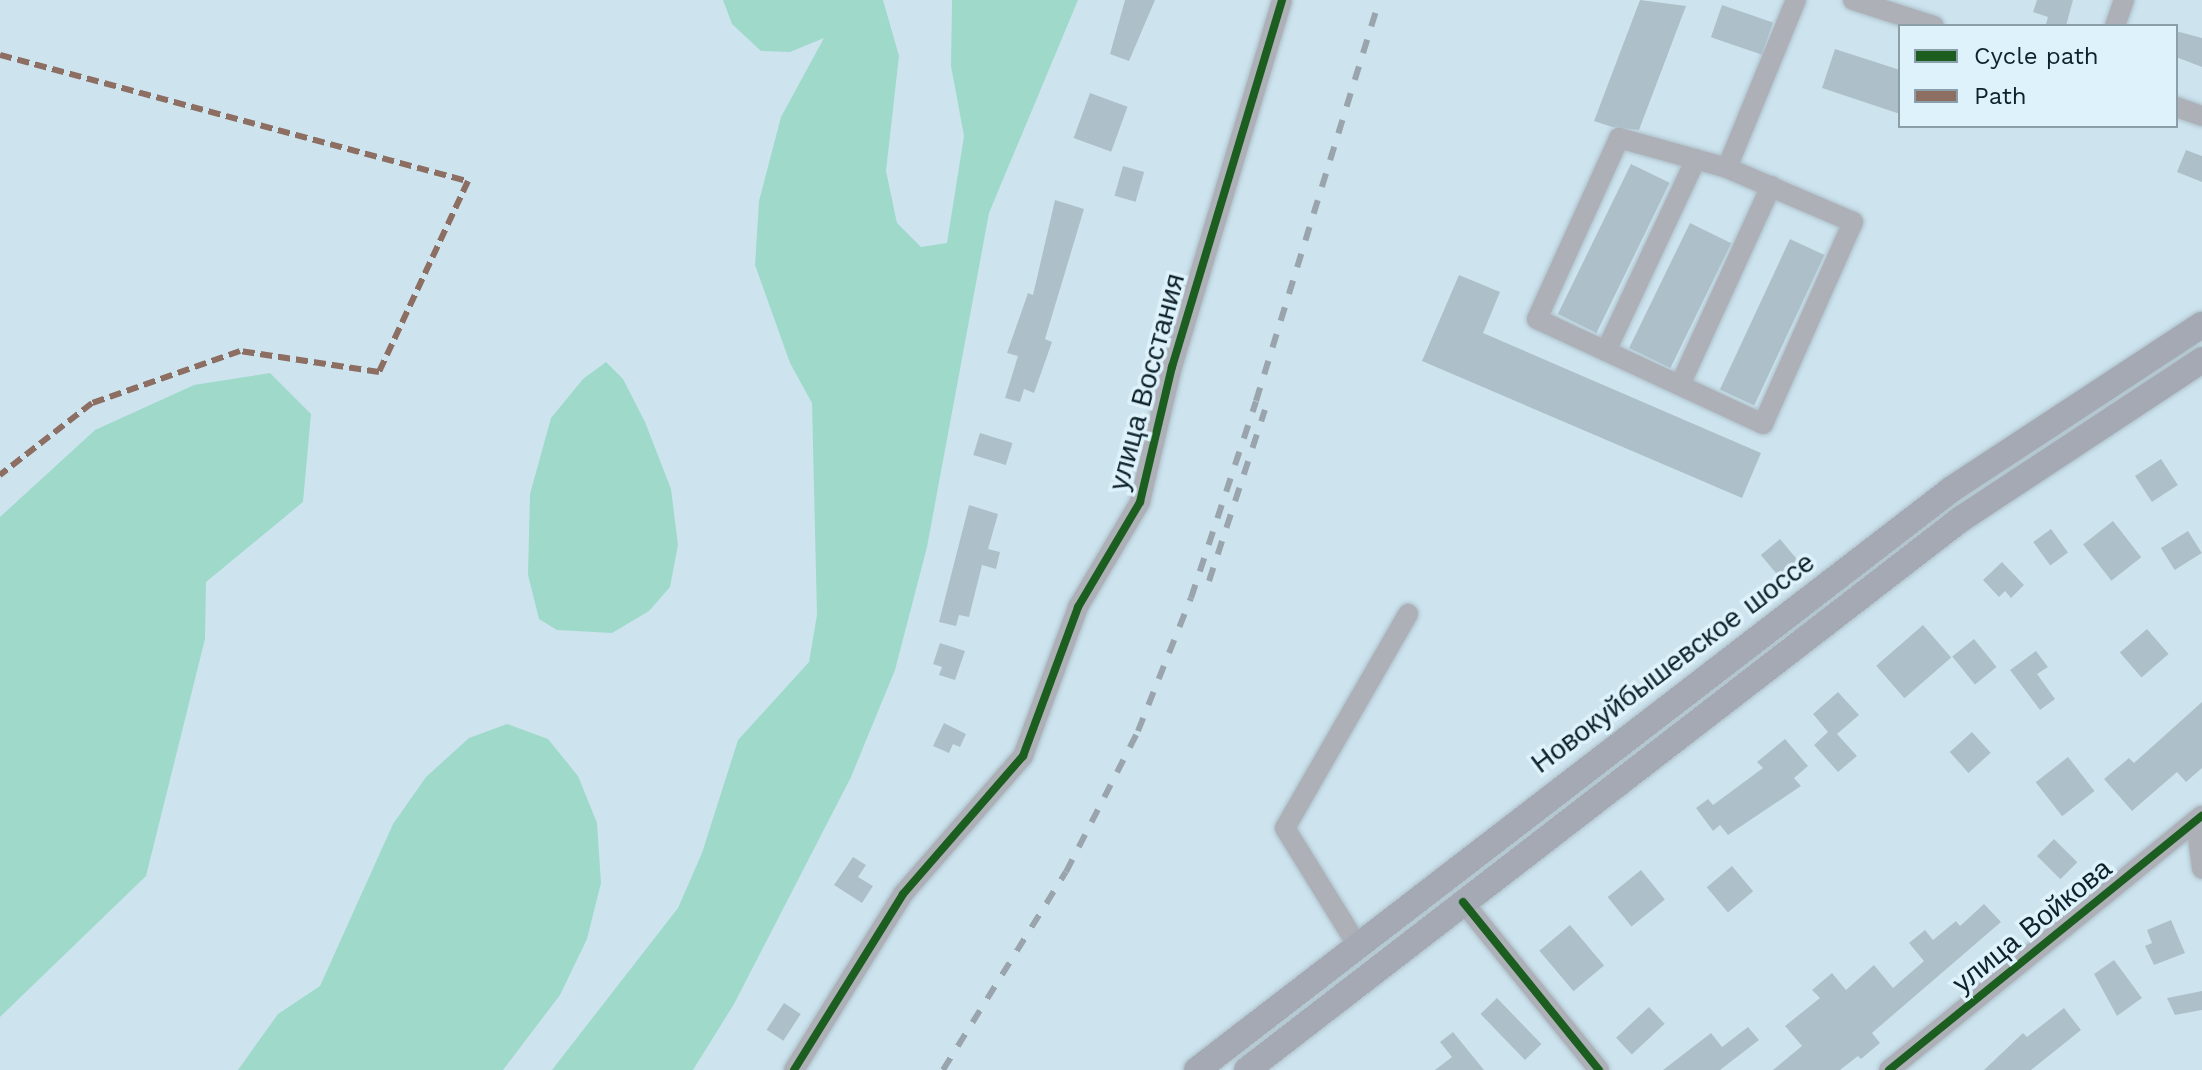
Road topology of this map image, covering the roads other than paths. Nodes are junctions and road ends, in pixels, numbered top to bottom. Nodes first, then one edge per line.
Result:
1 (1282, 0) edge
2 (1796, 0) edge
3 (1853, 0) edge
4 (2124, 0) edge
5 (1928, 24) edge
6 (2116, 24) edge
7 (2178, 108) edge
8 (2202, 116) edge
9 (1696, 159) junction
10 (1727, 168) junction
11 (1771, 186) junction
12 (2202, 325) edge
13 (1606, 351) junction
14 (2202, 360) edge
15 (1680, 385) junction
16 (1408, 614) dead end
17 (2199, 818) edge
18 (2202, 869) edge
19 (1463, 902) junction
20 (1356, 943) junction
21 (794, 1070) edge
22 (1197, 1070) edge
23 (1247, 1070) edge
24 (1599, 1070) edge
25 (1889, 1070) edge

1 - 21 street, улица Восстания
2 - 10 street
3 - 5 street
4 - 6 street
7 - 8 street
9 - 10 street
9 - 13 street
9 - 13 street
10 - 11 street
11 - 15 street
11 - 15 street
12 - 20 main road, Новокуйбышевское шоссе
13 - 15 street
14 - 19 main road
16 - 20 street
17 - 18 street
17 - 25 street, улица Войкова
19 - 23 main road
19 - 24 street
20 - 22 main road, Новокуйбышевское шоссе

